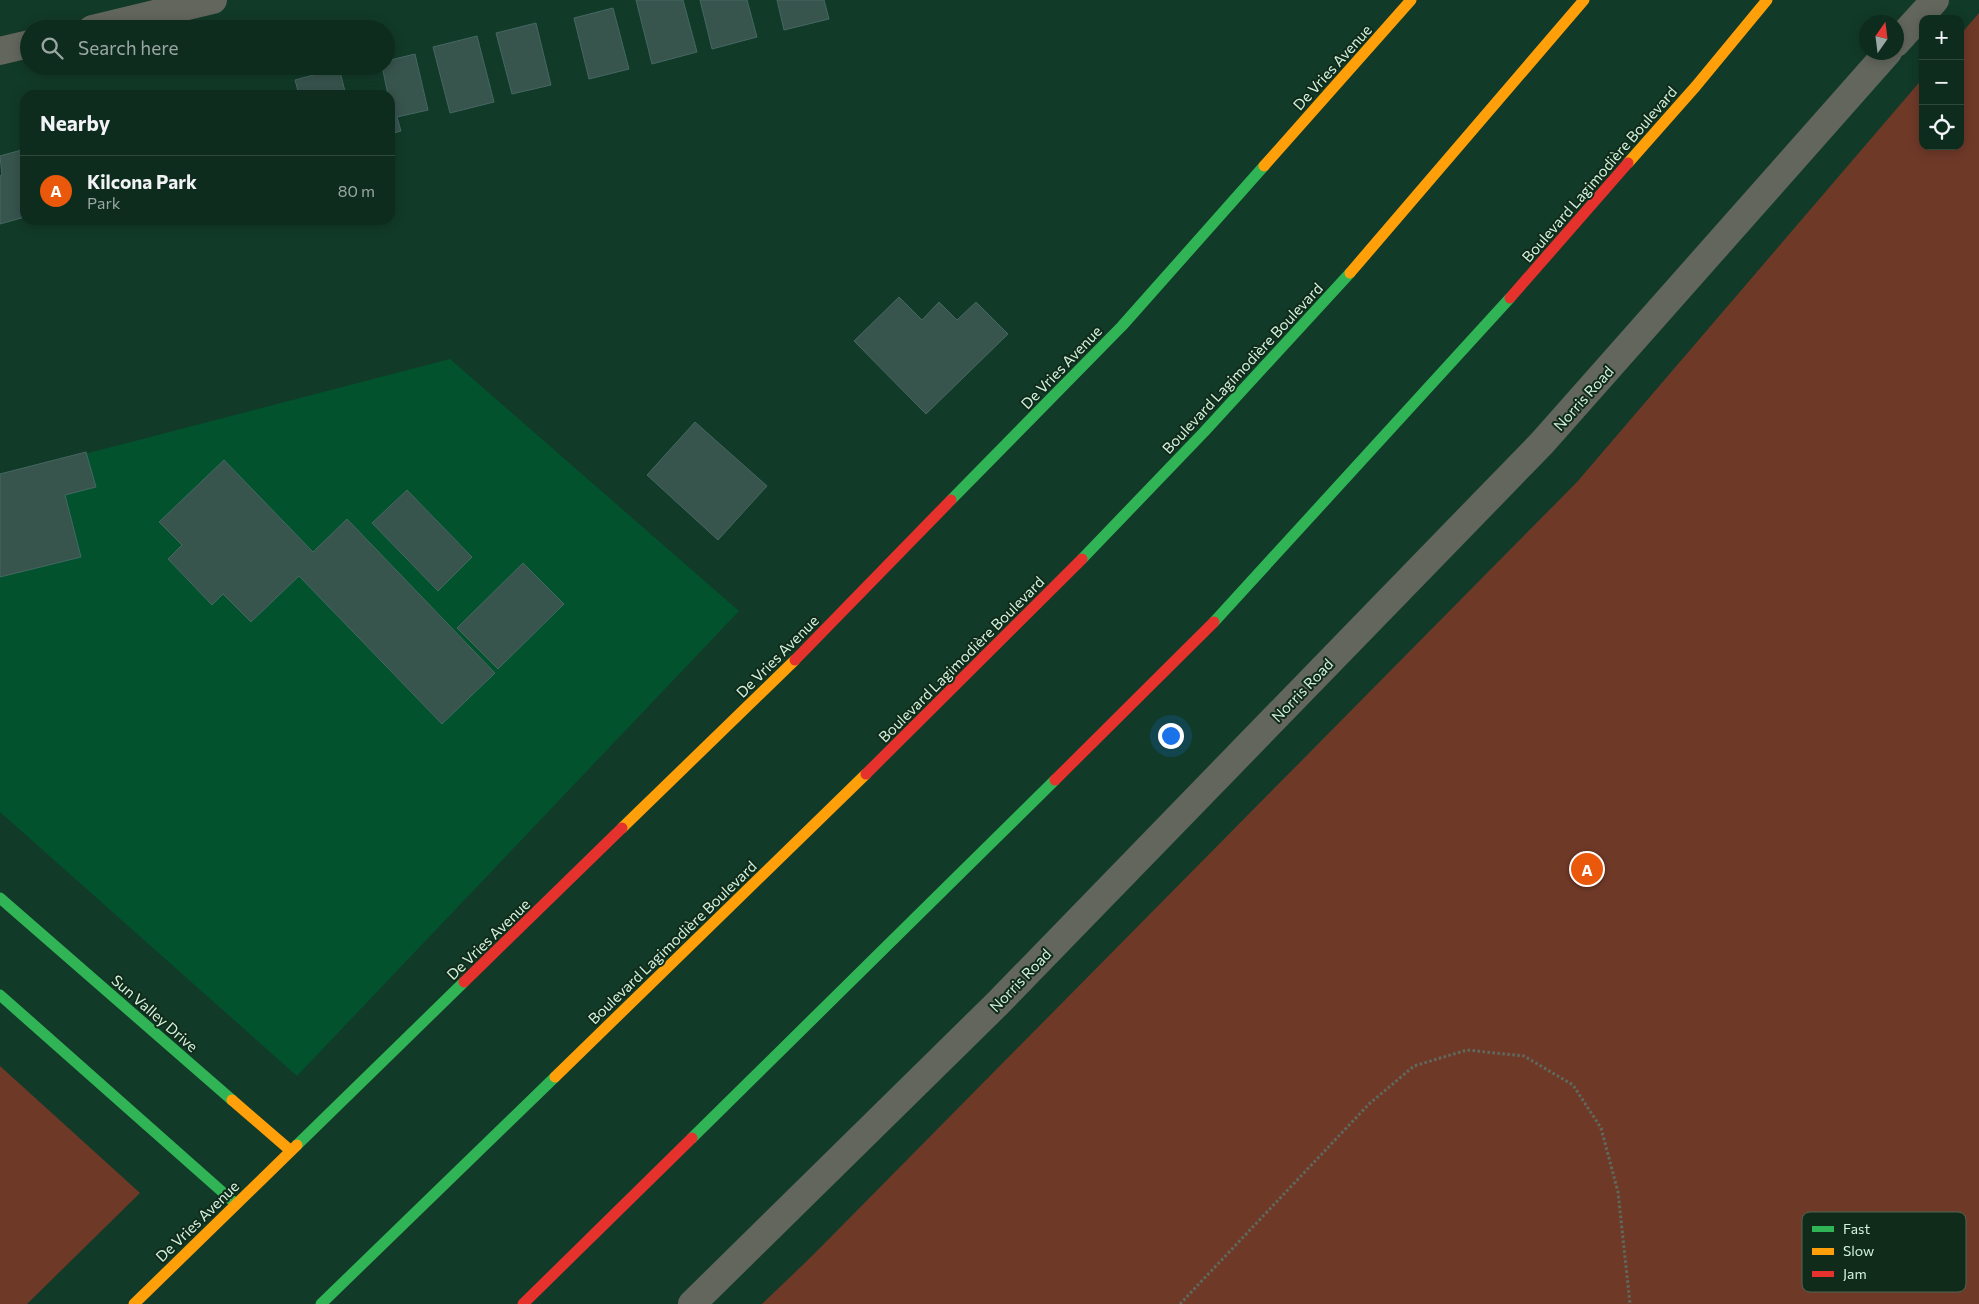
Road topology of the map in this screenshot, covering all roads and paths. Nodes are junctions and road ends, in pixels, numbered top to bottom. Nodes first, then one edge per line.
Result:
1 (213, 0) edge
2 (1411, 0) edge
3 (1584, 0) edge
4 (1767, 0) edge
5 (1935, 0) edge
6 (130, 20) edge
7 (1904, 34) edge
8 (20, 46) edge
9 (0, 51) edge
10 (1881, 60) edge
11 (0, 898) edge
12 (0, 995) edge
13 (291, 1151) junction
14 (236, 1204) junction
15 (134, 1304) edge
16 (322, 1304) edge
17 (523, 1304) edge
18 (692, 1304) edge
19 (1180, 1304) edge
20 (1630, 1304) edge

1 - 6 street
2 - 13 main road, De Vries Avenue
3 - 16 main road, Boulevard Lagimodière Boulevard
4 - 17 main road, Boulevard Lagimodière Boulevard
5 - 7 street
8 - 9 street
10 - 18 street, Norris Road
11 - 13 main road, Sun Valley Drive
12 - 14 main road
13 - 14 main road, De Vries Avenue
14 - 15 main road, De Vries Avenue
19 - 20 path

